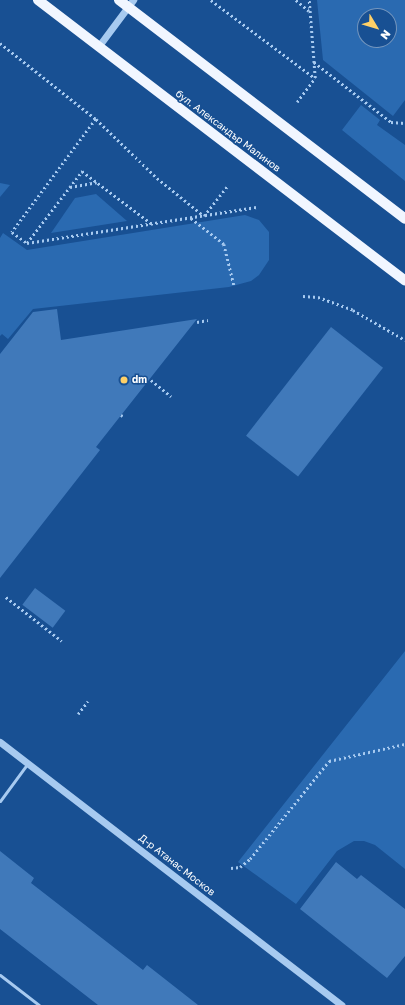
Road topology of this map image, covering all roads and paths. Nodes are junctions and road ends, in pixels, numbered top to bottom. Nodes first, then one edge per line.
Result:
1 (38, 0) edge
2 (119, 0) edge
3 (211, 0) edge
4 (296, 0) edge
5 (309, 0) edge
6 (131, 4) edge
7 (310, 11) junction
8 (0, 43) edge
9 (98, 47) junction
10 (314, 62) junction
11 (315, 78) junction
12 (297, 102) dead end
13 (96, 119) junction
14 (405, 123) edge
15 (97, 182) junction
16 (228, 185) dead end
17 (70, 187) junction
18 (258, 207) dead end
19 (204, 216) junction
20 (191, 218) junction
21 (405, 219) edge
22 (152, 224) junction
23 (27, 243) junction
24 (405, 281) edge
25 (234, 285) dead end
26 (303, 296) dead end
27 (208, 320) dead end
28 (196, 322) dead end
29 (405, 340) edge
30 (151, 380) dead end
31 (171, 396) dead end
32 (6, 597) dead end
33 (62, 641) dead end
34 (88, 701) dead end
35 (78, 714) dead end
36 (0, 742) edge
37 (405, 744) edge
38 (28, 763) junction
39 (0, 801) edge
40 (232, 868) dead end
41 (0, 975) edge
42 (38, 1005) edge
43 (341, 1005) edge

1 - 9 main road, бул. Александър Малинов
2 - 6 main road
3 - 11 path
4 - 7 path
5 - 7 path
6 - 9 street
6 - 21 main road
7 - 10 path
8 - 13 path
9 - 24 main road, бул. Александър Малинов
10 - 11 path
10 - 14 path
11 - 12 path
13 - 19 path
13 - 23 path
15 - 17 path
15 - 17 path
15 - 22 path
16 - 19 path
17 - 23 path
18 - 19 path
19 - 20 path
20 - 22 path
20 - 25 path
22 - 23 path
26 - 29 path
27 - 28 path
30 - 31 path
32 - 33 path
34 - 35 path
36 - 38 street, Д-р Атанас Москов
37 - 40 path
38 - 39 lane
38 - 43 street, Д-р Атанас Москов
41 - 42 lane

